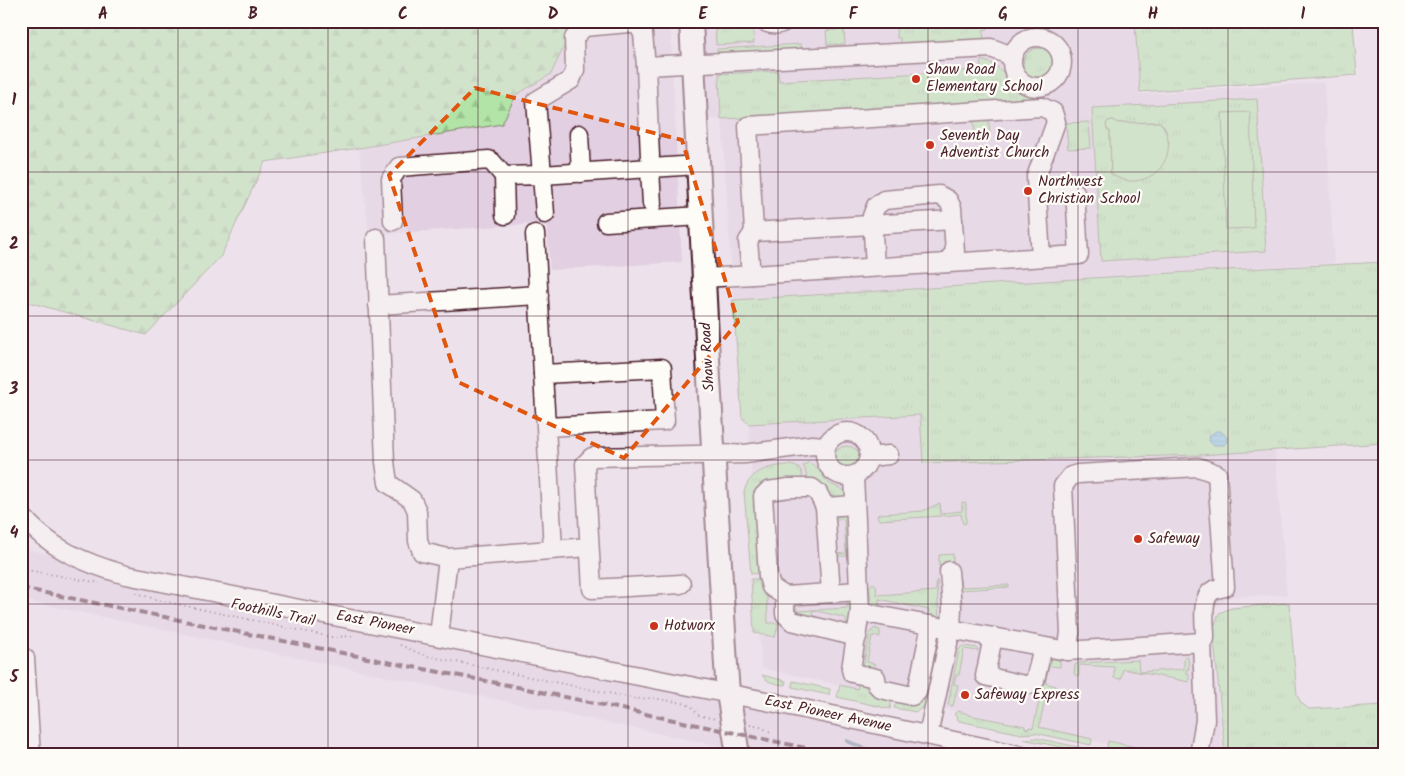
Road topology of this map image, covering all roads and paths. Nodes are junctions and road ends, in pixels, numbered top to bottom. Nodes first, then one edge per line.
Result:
1 (691, 21) edge
2 (763, 21) edge
3 (786, 21) edge
4 (647, 28) edge
5 (1012, 56) junction
6 (693, 64) junction
7 (646, 66) junction
8 (1047, 85) junction
9 (1053, 112) junction
10 (579, 134) dead end
11 (650, 163) junction
12 (698, 166) junction
13 (581, 173) junction
14 (542, 175) junction
15 (504, 176) junction
16 (1037, 195) junction
17 (652, 204) dead end
18 (545, 214) dead end
19 (505, 215) dead end
20 (700, 216) junction
21 (953, 220) junction
22 (393, 221) dead end
23 (606, 222) dead end
24 (872, 225) junction
25 (754, 232) junction
26 (535, 234) dead end
27 (376, 238) dead end
28 (1042, 257) junction
29 (946, 263) junction
30 (875, 267) junction
31 (751, 275) junction
32 (704, 278) junction
33 (539, 295) junction
34 (378, 304) junction
35 (543, 374) junction
36 (546, 427) junction
37 (826, 446) junction
38 (714, 455) junction
39 (889, 455) dead end
40 (869, 457) junction
41 (854, 476) junction
42 (855, 505) junction
43 (825, 507) junction
44 (25, 526) edge
45 (589, 546) junction
46 (553, 550) junction
47 (448, 558) junction
48 (21, 569) edge
49 (949, 572) dead end
50 (102, 584) dead end
51 (681, 584) dead end
52 (859, 591) junction
53 (132, 592) dead end
54 (831, 592) junction
55 (785, 596) junction
56 (860, 612) junction
57 (931, 625) junction
58 (951, 629) junction
59 (360, 636) dead end
60 (439, 636) junction
61 (857, 636) junction
62 (993, 637) junction
63 (1202, 642) junction
64 (397, 643) dead end
65 (1043, 647) junction
66 (1067, 651) junction
67 (25, 658) dead end
68 (728, 693) junction
69 (25, 713) edge
70 (706, 716) dead end
71 (928, 735) junction
72 (31, 755) edge
73 (724, 755) edge
74 (738, 755) edge
75 (1020, 755) edge
76 (1199, 755) edge

1 - 6 main road, Shaw Road
2 - 3 street
4 - 7 street
4 - 14 street
5 - 6 street
5 - 8 street
5 - 8 street
6 - 7 street
6 - 12 main road, Shaw Road
7 - 11 street
8 - 9 street
9 - 16 street
9 - 25 street
10 - 13 street
11 - 12 street
11 - 13 street
11 - 17 street
12 - 20 main road, Shaw Road
13 - 14 street
14 - 15 street
14 - 18 street
15 - 19 street
15 - 22 street
16 - 28 street
16 - 28 street
20 - 23 street
20 - 32 main road, Shaw Road
21 - 24 street
21 - 24 street
21 - 29 street
24 - 25 street
24 - 30 street
25 - 31 street
26 - 33 street
27 - 34 street
28 - 29 street
29 - 30 street
30 - 31 street
31 - 32 street
32 - 38 main road, Shaw Road
33 - 34 street
33 - 35 street
34 - 47 street
35 - 36 street
35 - 36 street
36 - 46 street
37 - 38 street
37 - 40 street
37 - 41 street
38 - 45 street
38 - 68 main road, Shaw Road
39 - 40 street
40 - 41 street
41 - 42 street
42 - 43 street
42 - 52 street
43 - 54 street
43 - 55 street
44 - 60 street, East Pioneer
45 - 46 street
45 - 51 street
46 - 47 street
47 - 60 street
48 - 50 path
49 - 58 street
52 - 54 street
52 - 56 street
53 - 59 path, Foothills Trail
54 - 55 street
55 - 61 street
56 - 57 street
56 - 61 street
57 - 58 street
57 - 61 street
58 - 62 street
58 - 71 street
60 - 68 street, East Pioneer
62 - 65 street
62 - 65 street
63 - 66 street
63 - 66 street
63 - 76 street
64 - 70 path
65 - 66 street
67 - 69 street
68 - 71 street, East Pioneer Avenue
68 - 73 main road, Shaw Road
68 - 74 main road, Shaw Road
69 - 72 street
71 - 75 street

